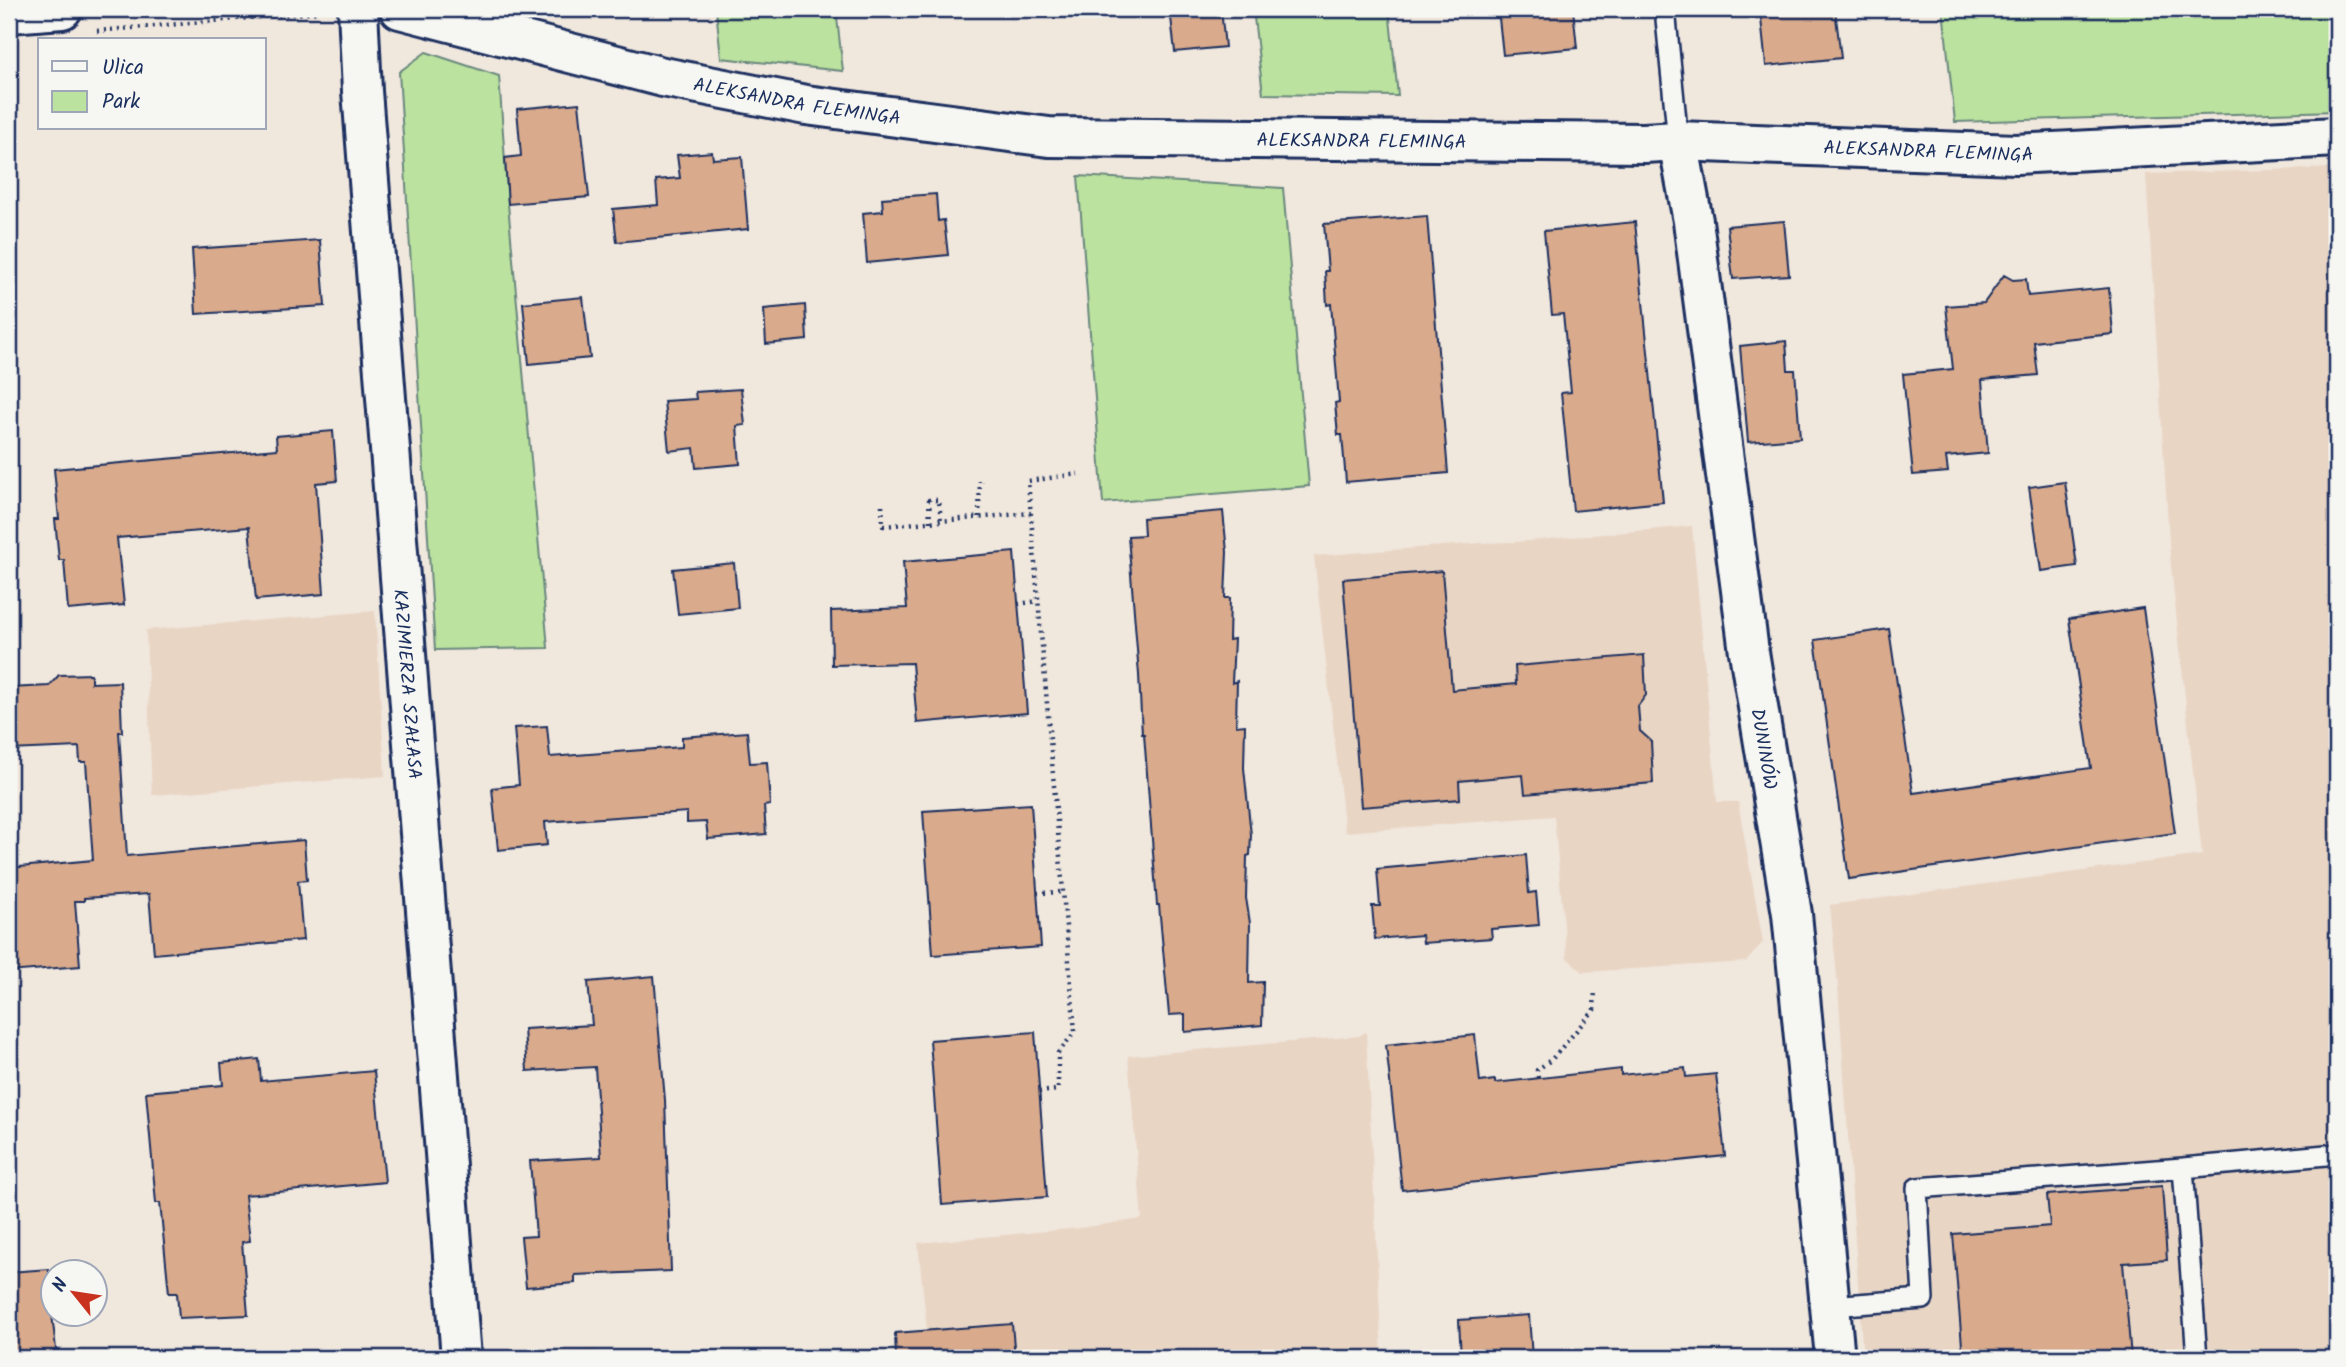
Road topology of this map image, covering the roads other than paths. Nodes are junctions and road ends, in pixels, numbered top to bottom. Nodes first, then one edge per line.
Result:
1 (62, 9) edge
2 (400, 9) edge
3 (1665, 9) edge
4 (342, 10) edge
5 (9, 13) edge
6 (504, 22) edge
7 (2337, 138) edge
8 (1678, 141) junction
9 (2337, 1154) edge
10 (2183, 1168) junction
11 (1831, 1306) junction
12 (461, 1358) edge
13 (1835, 1358) edge
14 (2197, 1358) edge

1 - 5 street
2 - 6 street, ALEKSANDRA FLEMINGA
3 - 8 lane
4 - 12 street, KAZIMIERZA SZAŁASA
6 - 8 street, ALEKSANDRA FLEMINGA
7 - 8 street, ALEKSANDRA FLEMINGA
8 - 11 street, DUNINÓW
9 - 10 lane
10 - 11 lane
10 - 14 lane
11 - 13 street, DUNINÓW

